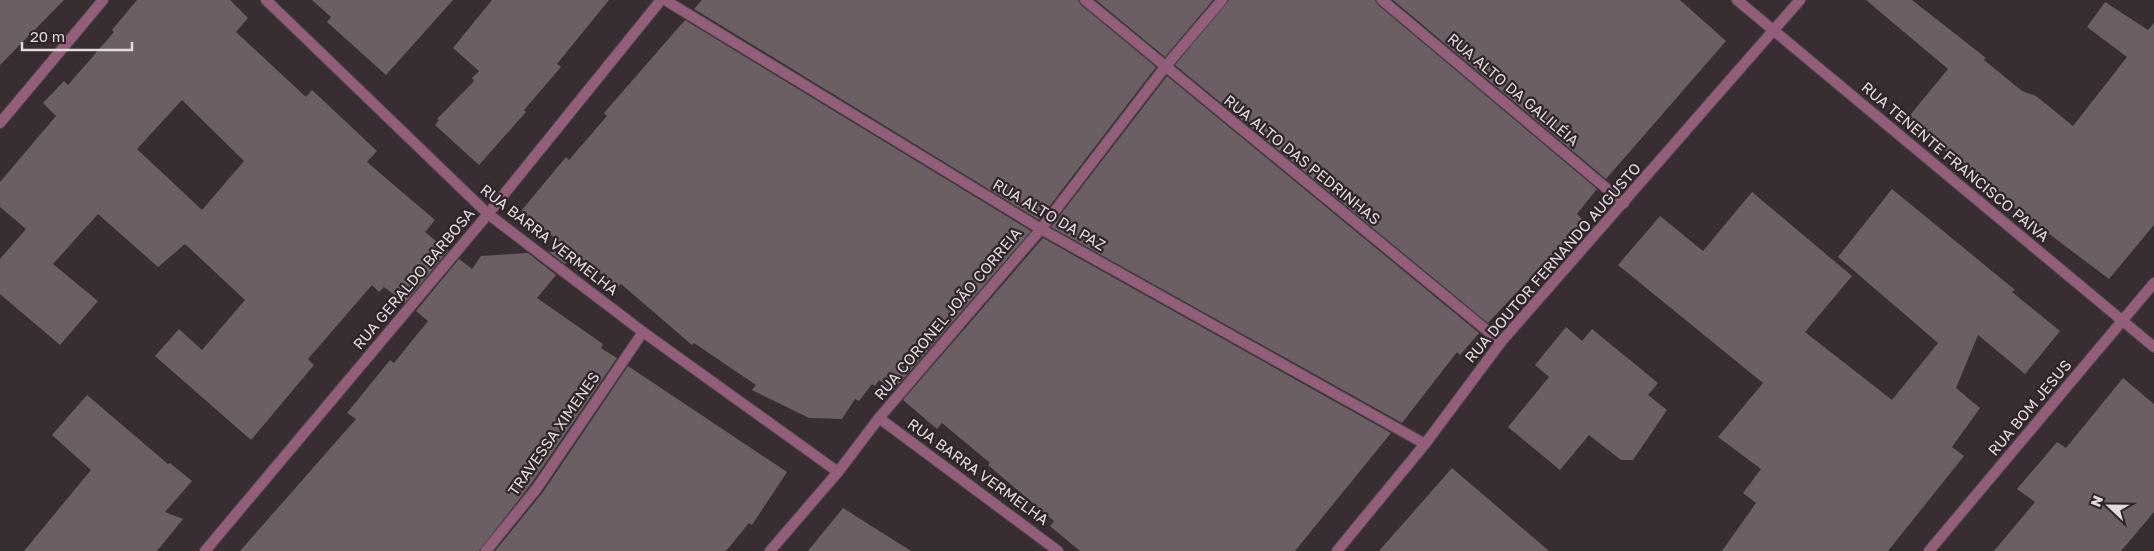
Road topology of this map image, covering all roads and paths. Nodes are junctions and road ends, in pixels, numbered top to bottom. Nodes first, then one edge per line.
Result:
1 (103, 0) edge
2 (266, 0) edge
3 (661, 0) edge
4 (665, 0) edge
5 (1085, 0) edge
6 (1222, 0) edge
7 (1382, 0) edge
8 (1737, 0) edge
9 (1800, 0) edge
10 (1774, 31) junction
11 (1166, 67) junction
12 (0, 123) edge
13 (1624, 203) junction
14 (488, 214) junction
15 (1041, 229) junction
16 (2154, 283) edge
17 (2123, 321) junction
18 (642, 332) junction
19 (1501, 342) junction
20 (2154, 347) edge
21 (879, 418) junction
22 (1425, 444) junction
23 (838, 472) junction
24 (1054, 550) edge
25 (205, 551) edge
26 (486, 551) edge
27 (770, 551) edge
28 (1337, 551) edge
29 (1929, 551) edge

1 - 12 street
2 - 14 street, RUA BARRA VERMELHA
3 - 14 street, RUA GERALDO BARBOSA
4 - 15 street, RUA ALTO DA PAZ
5 - 11 street, RUA ALTO DAS PEDRINHAS
6 - 11 street, RUA CORONEL JOÃO CORREIA
7 - 13 street, RUA ALTO DA GALILÉIA
8 - 10 street, RUA TENENTE FRANCISCO PAIVA
9 - 10 street, RUA DOUTOR FERNANDO AUGUSTO
10 - 13 street, RUA DOUTOR FERNANDO AUGUSTO
10 - 17 street, RUA TENENTE FRANCISCO PAIVA
11 - 15 street, RUA CORONEL JOÃO CORREIA
11 - 19 street, RUA ALTO DAS PEDRINHAS
13 - 19 street, RUA DOUTOR FERNANDO AUGUSTO
14 - 18 street, RUA BARRA VERMELHA
14 - 25 street, RUA GERALDO BARBOSA
15 - 21 street, RUA CORONEL JOÃO CORREIA
15 - 22 street, RUA ALTO DA PAZ
16 - 17 street, RUA BOM JESUS
17 - 20 street, RUA TENENTE FRANCISCO PAIVA
17 - 29 street, RUA BOM JESUS
18 - 23 street, RUA BARRA VERMELHA
18 - 26 street, TRAVESSA XIMENES
19 - 22 street, RUA DOUTOR FERNANDO AUGUSTO
21 - 23 street, RUA CORONEL JOÃO CORREIA
21 - 24 street, RUA BARRA VERMELHA
22 - 28 street, RUA DOUTOR FERNANDO AUGUSTO
23 - 27 street, RUA CORONEL JOÃO CORREIA

